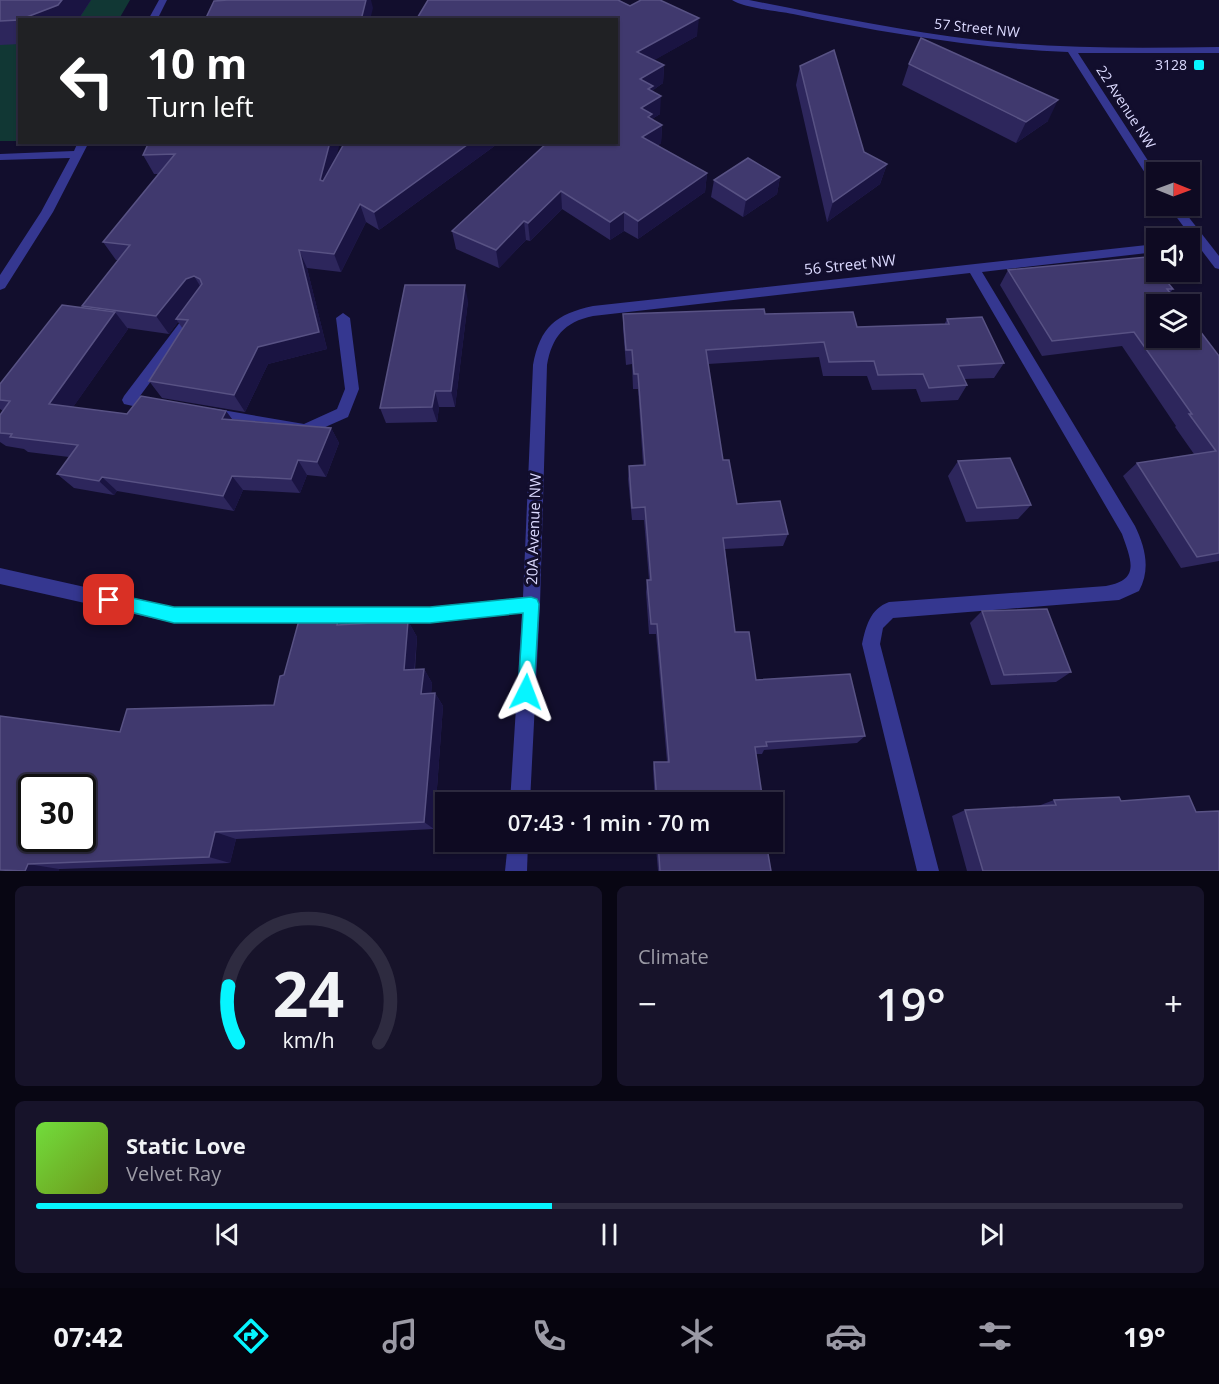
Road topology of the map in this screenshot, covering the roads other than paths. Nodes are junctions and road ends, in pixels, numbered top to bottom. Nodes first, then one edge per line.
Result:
1 (163, 0) edge
2 (736, 0) edge
3 (153, 18) edge
4 (1071, 49) junction
5 (1219, 50) edge
6 (81, 148) edge
7 (0, 157) edge
8 (1146, 165) edge
9 (1200, 248) edge
10 (1146, 249) edge
11 (1219, 265) edge
12 (974, 269) junction
13 (0, 285) edge
14 (204, 301) edge
15 (343, 318) dead end
16 (553, 330) joint
17 (164, 406) edge
18 (199, 412) edge
19 (0, 576) edge
20 (531, 604) junction
21 (521, 792) edge
22 (517, 852) edge
23 (516, 871) edge
24 (928, 871) edge

1 - 3 street
2 - 4 street, 57 Street NW
4 - 5 street, 57 Street NW
4 - 8 street, 22 Avenue NW
6 - 7 street
6 - 13 street
9 - 11 street
10 - 12 street, 56 Street NW
12 - 16 street, 56 Street NW
12 - 24 street
14 - 17 street
15 - 18 street
16 - 20 street, 20A Avenue NW
19 - 20 street
20 - 21 street, 20A Avenue NW
22 - 23 street

